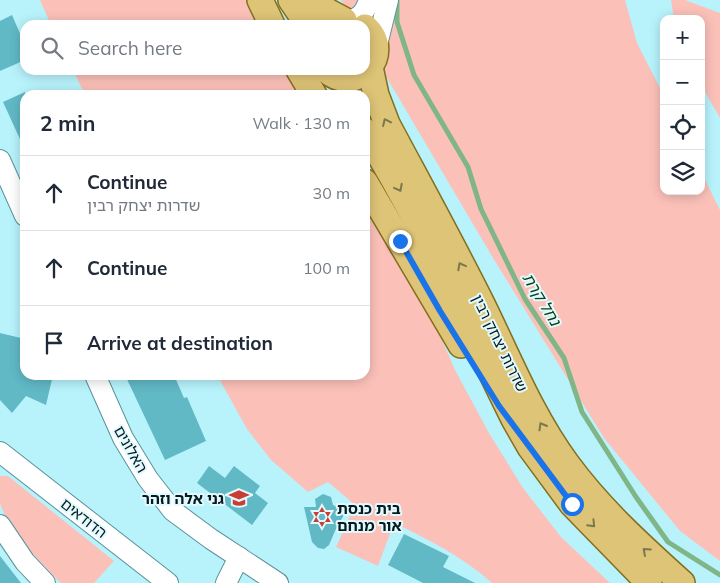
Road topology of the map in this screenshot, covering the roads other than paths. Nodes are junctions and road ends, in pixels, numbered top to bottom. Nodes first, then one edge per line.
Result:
1 (260, 0) edge
2 (291, 0) edge
3 (316, 0) edge
4 (369, 0) edge
5 (388, 0) edge
6 (270, 20) edge
7 (305, 20) edge
8 (344, 20) edge
9 (356, 20) edge
10 (370, 32) edge
11 (373, 58) junction
12 (370, 63) edge
13 (303, 75) edge
14 (330, 75) edge
15 (333, 75) edge
16 (362, 75) edge
17 (311, 90) edge
18 (340, 90) edge
19 (370, 139) edge
20 (0, 160) edge
21 (370, 190) edge
22 (20, 205) edge
23 (97, 380) edge
24 (530, 447) junction
25 (0, 452) edge
26 (0, 525) edge
27 (239, 558) junction
28 (45, 583) edge
29 (168, 583) edge
30 (226, 583) edge
31 (278, 583) edge
32 (649, 583) edge
33 (682, 583) edge

1 - 6 main road
2 - 7 main road
3 - 8 main road
4 - 9 street
5 - 11 street
10 - 11 main road, שדרות יצחק רבין
11 - 12 main road
33 -> 11 main road, שדרות יצחק רבין
13 - 17 main road
14 - 18 main road
15 - 16 main road
19 -> 24 main road, שדרות יצחק רבין
20 - 22 street
21 - 24 main road
23 - 27 street, האלונים
24 -> 32 main road, שדרות יצחק רבין
25 - 29 street, הדודאים
26 - 28 street
27 - 30 street
27 - 31 street, האלונים

